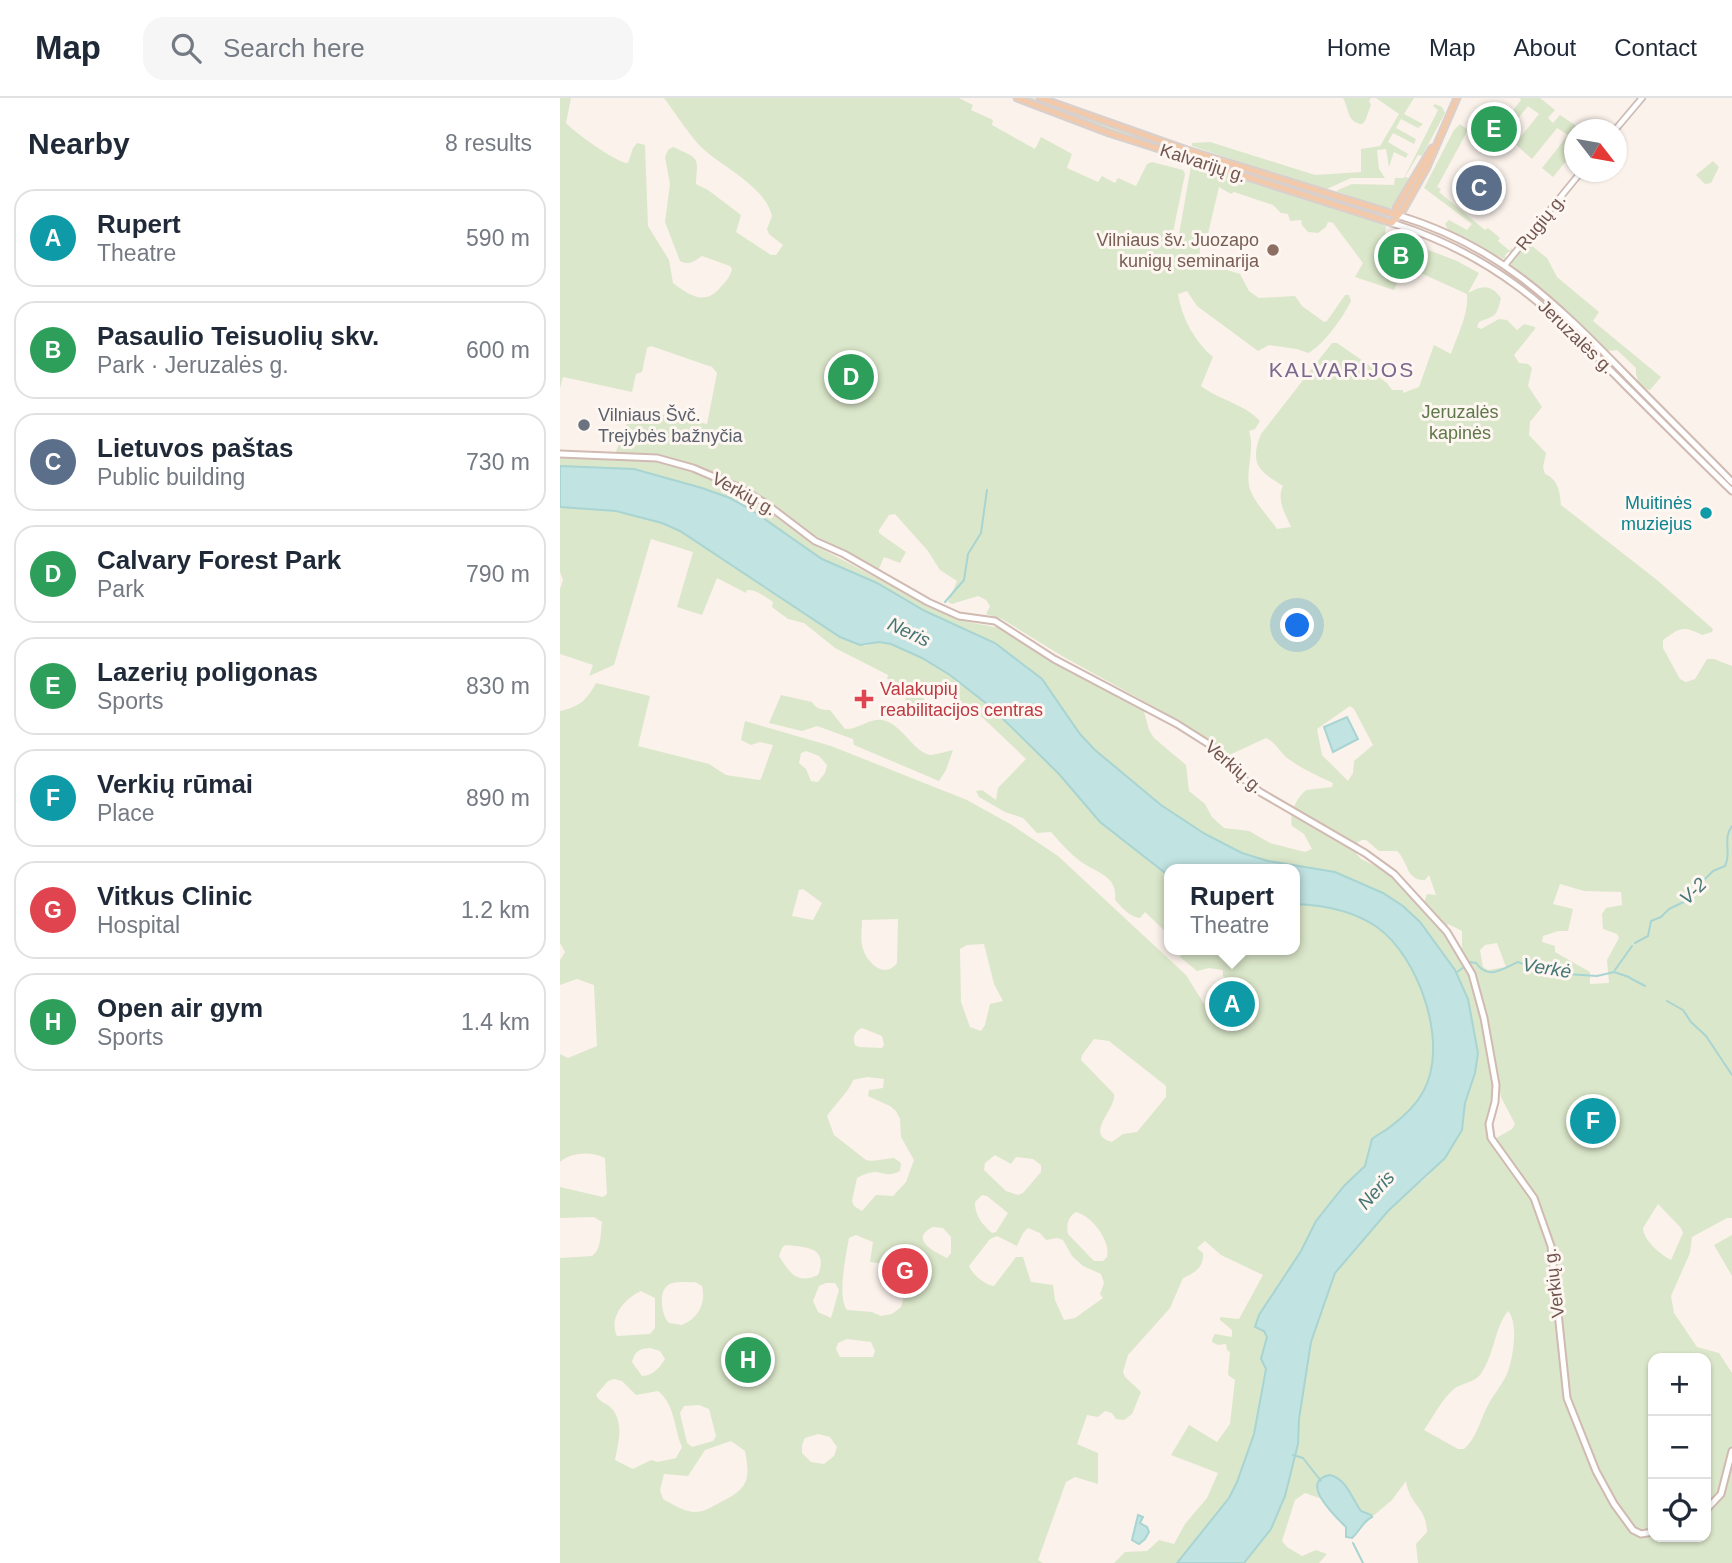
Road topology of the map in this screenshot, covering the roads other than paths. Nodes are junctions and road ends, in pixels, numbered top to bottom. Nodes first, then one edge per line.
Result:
1 (1017, 98) edge
2 (1040, 98) edge
3 (1457, 98) edge
4 (1642, 98) edge
5 (1624, 119) edge
6 (1187, 150) junction
7 (1185, 158) junction
8 (1573, 182) edge
9 (1396, 215) junction
10 (1392, 223) junction
11 (1506, 265) junction
12 (1500, 272) junction
13 (1649, 398) junction
14 (1643, 404) junction
15 (560, 454) edge
16 (1732, 481) edge
17 (1732, 491) edge
18 (1732, 1451) edge
19 (1711, 1505) edge
20 (1648, 1533) edge

1 - 7 main road, Kalvarijų g.
2 - 6 main road, Kalvarijų g.
3 - 9 main road
4 - 5 street
6 - 7 main road
6 - 9 main road, Kalvarijų g.
7 - 10 main road, Kalvarijų g.
8 - 11 street, Rugių g.
9 - 10 main road
9 - 11 main road, Jeruzalės g.
10 - 12 main road, Jeruzalės g.
11 - 12 main road, Rugių g.
11 - 13 main road, Jeruzalės g.
12 - 14 main road, Jeruzalės g.
13 - 14 main road
13 - 16 main road, Jeruzalės g.
14 - 17 main road, Jeruzalės g.
15 - 20 main road, Verkių g.
18 - 19 main road

